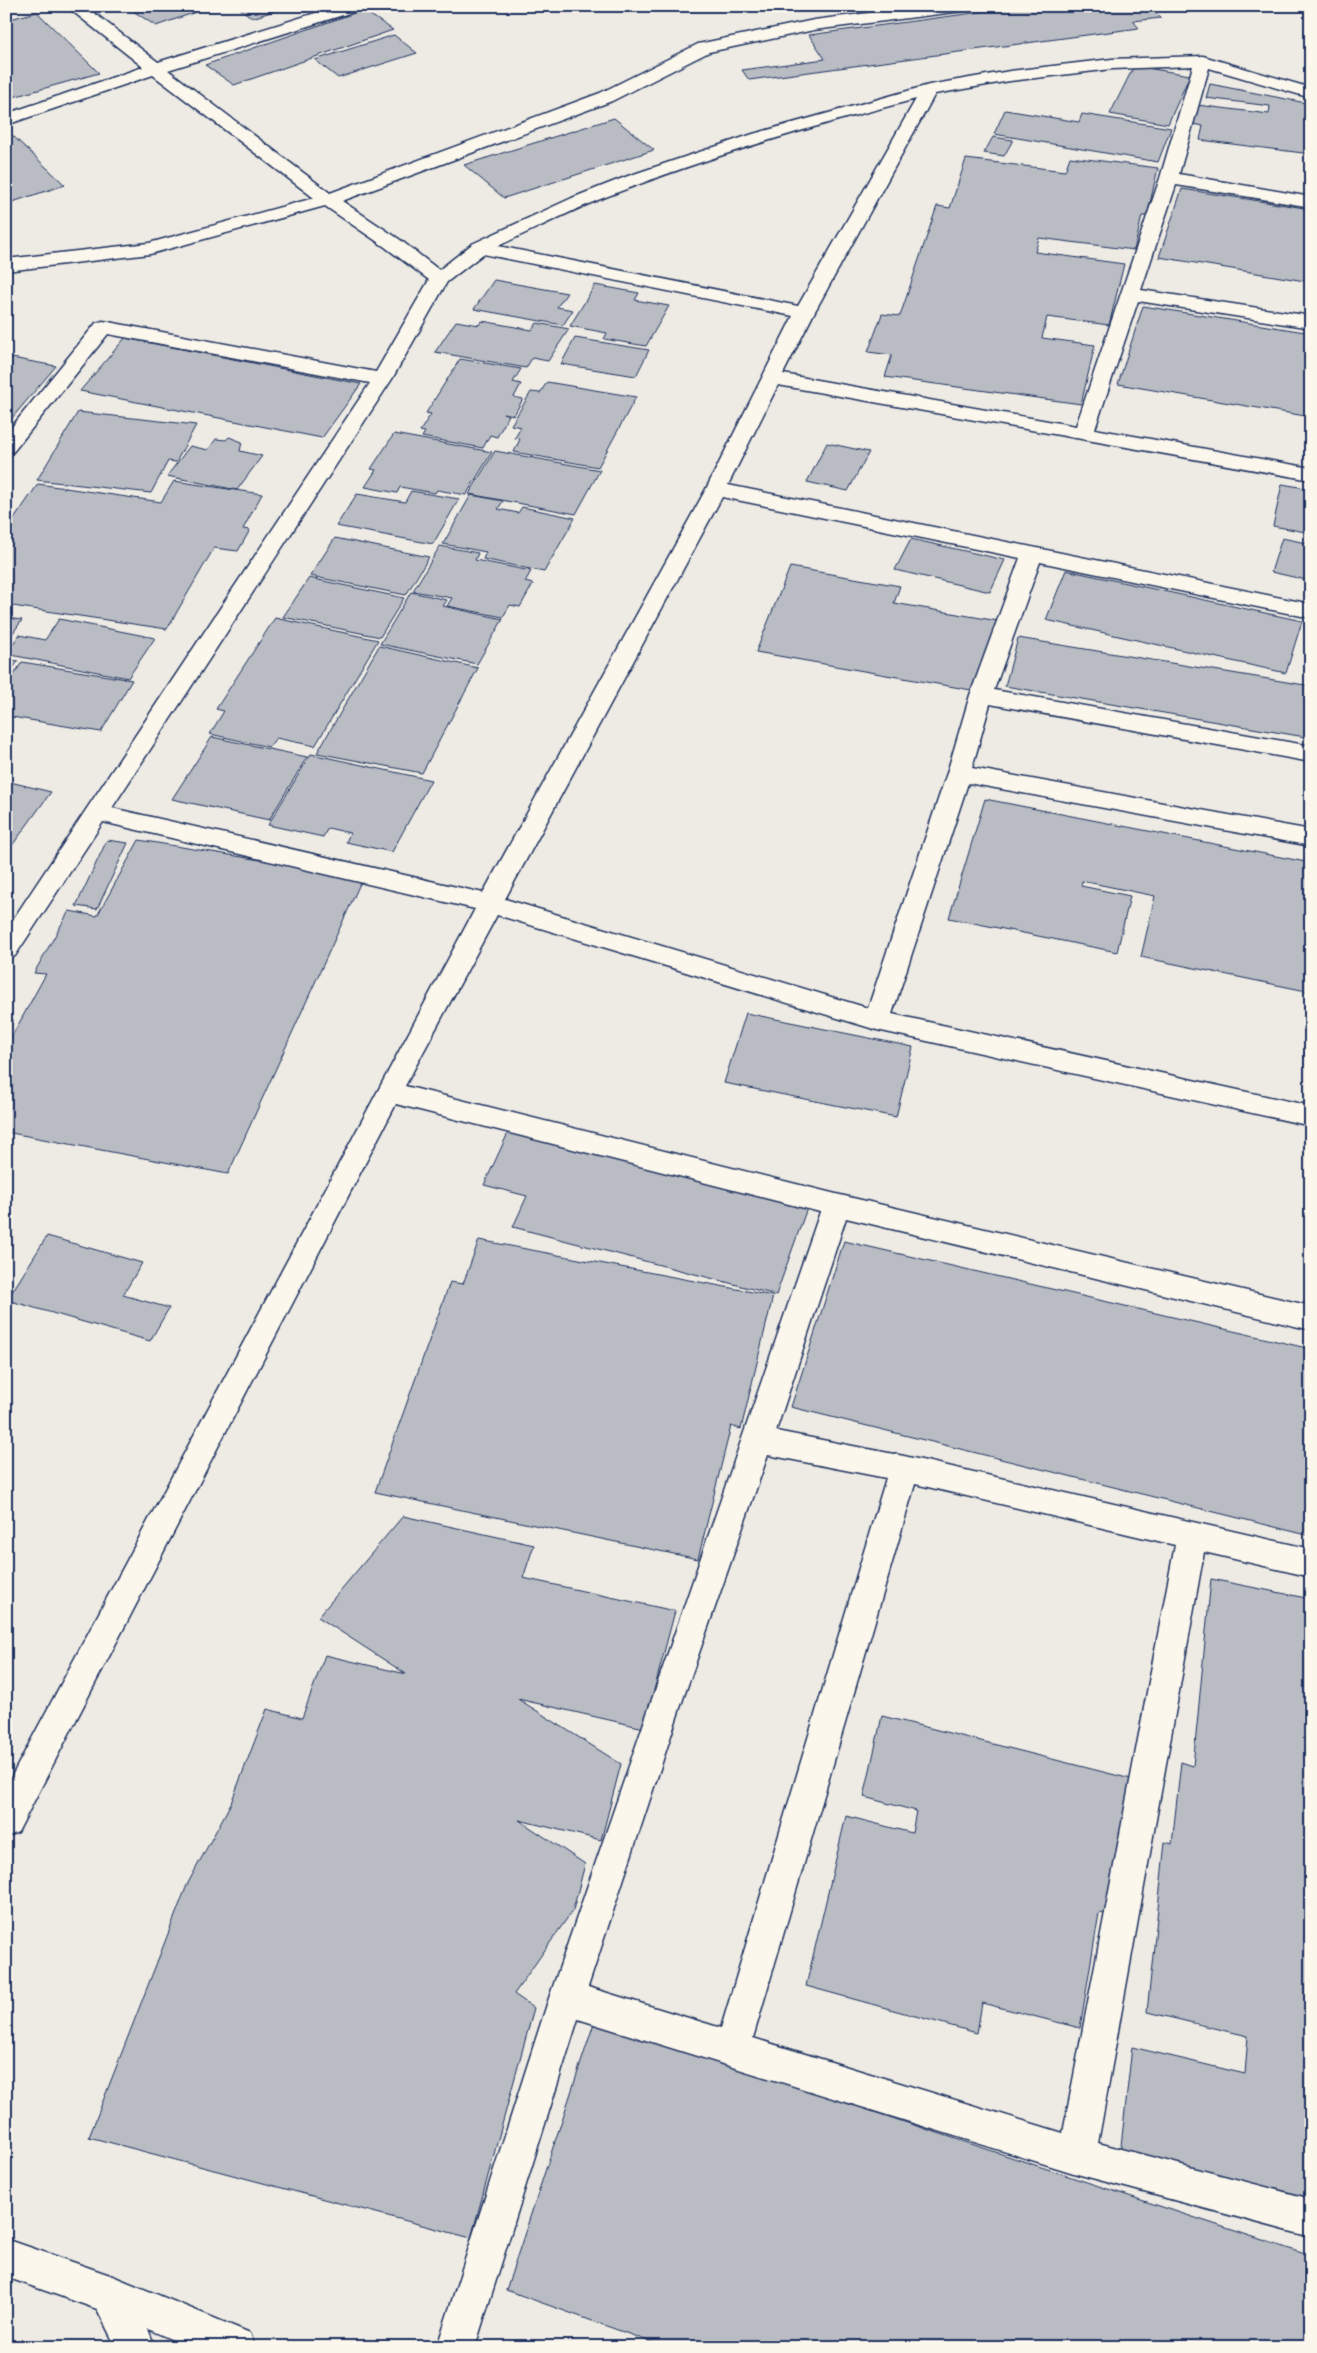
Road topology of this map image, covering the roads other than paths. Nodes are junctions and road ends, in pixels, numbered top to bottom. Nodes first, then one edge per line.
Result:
1 (74, 6) edge
2 (356, 6) edge
3 (963, 6) edge
4 (1203, 61) junction
5 (157, 68) junction
6 (929, 90) junction
7 (1311, 92) edge
8 (6, 120) edge
9 (1169, 178) junction
10 (1311, 202) edge
11 (335, 204) junction
12 (479, 248) junction
13 (6, 265) edge
14 (439, 279) junction
15 (1132, 294) junction
16 (804, 313) junction
17 (1311, 322) edge
18 (772, 378) junction
19 (382, 379) junction
20 (1083, 435) junction
21 (6, 448) edge
22 (1311, 474) edge
23 (716, 489) junction
24 (1032, 554) junction
25 (1311, 611) edge
26 (981, 695) junction
27 (1311, 754) edge
28 (960, 773) junction
29 (96, 812) junction
30 (1311, 838) edge
31 (491, 904) junction
32 (6, 950) edge
33 (877, 1020) junction
34 (389, 1092) junction
35 (1311, 1116) edge
36 (836, 1204) junction
37 (1311, 1318) edge
38 (758, 1440) junction
39 (904, 1469) junction
40 (1192, 1535) junction
41 (1311, 1563) edge
42 (6, 1821) edge
43 (567, 1998) junction
44 (732, 2050) junction
45 (1077, 2156) junction
46 (1311, 2218) edge
47 (6, 2258) edge
48 (110, 2294) junction
49 (136, 2347) edge
50 (236, 2347) edge
51 (456, 2347) edge

1 - 5 street
2 - 5 street
3 - 11 street
4 - 6 street
4 - 7 street
4 - 9 street
5 - 8 street
5 - 11 street
6 - 12 street
6 - 16 street
9 - 10 street
9 - 15 street
11 - 13 street
11 - 14 street
12 - 14 street
12 - 16 street
14 - 19 street
15 - 17 street
15 - 20 street
16 - 18 street
18 - 20 street
18 - 23 street
19 - 21 street
19 - 29 street
20 - 22 street
23 - 24 street
23 - 31 street
24 - 25 street
24 - 26 street
26 - 27 street
26 - 28 street
28 - 30 street
28 - 33 street
29 - 31 street
29 - 32 street
31 - 33 street
31 - 34 street
33 - 35 street
34 - 36 street
34 - 42 street
36 - 37 street
36 - 38 street
38 - 39 street
38 - 43 street
39 - 40 street
39 - 44 street
40 - 41 street
40 - 45 street
43 - 44 street
43 - 51 street
44 - 45 street
45 - 46 street
47 - 48 street
48 - 49 street
48 - 50 street

